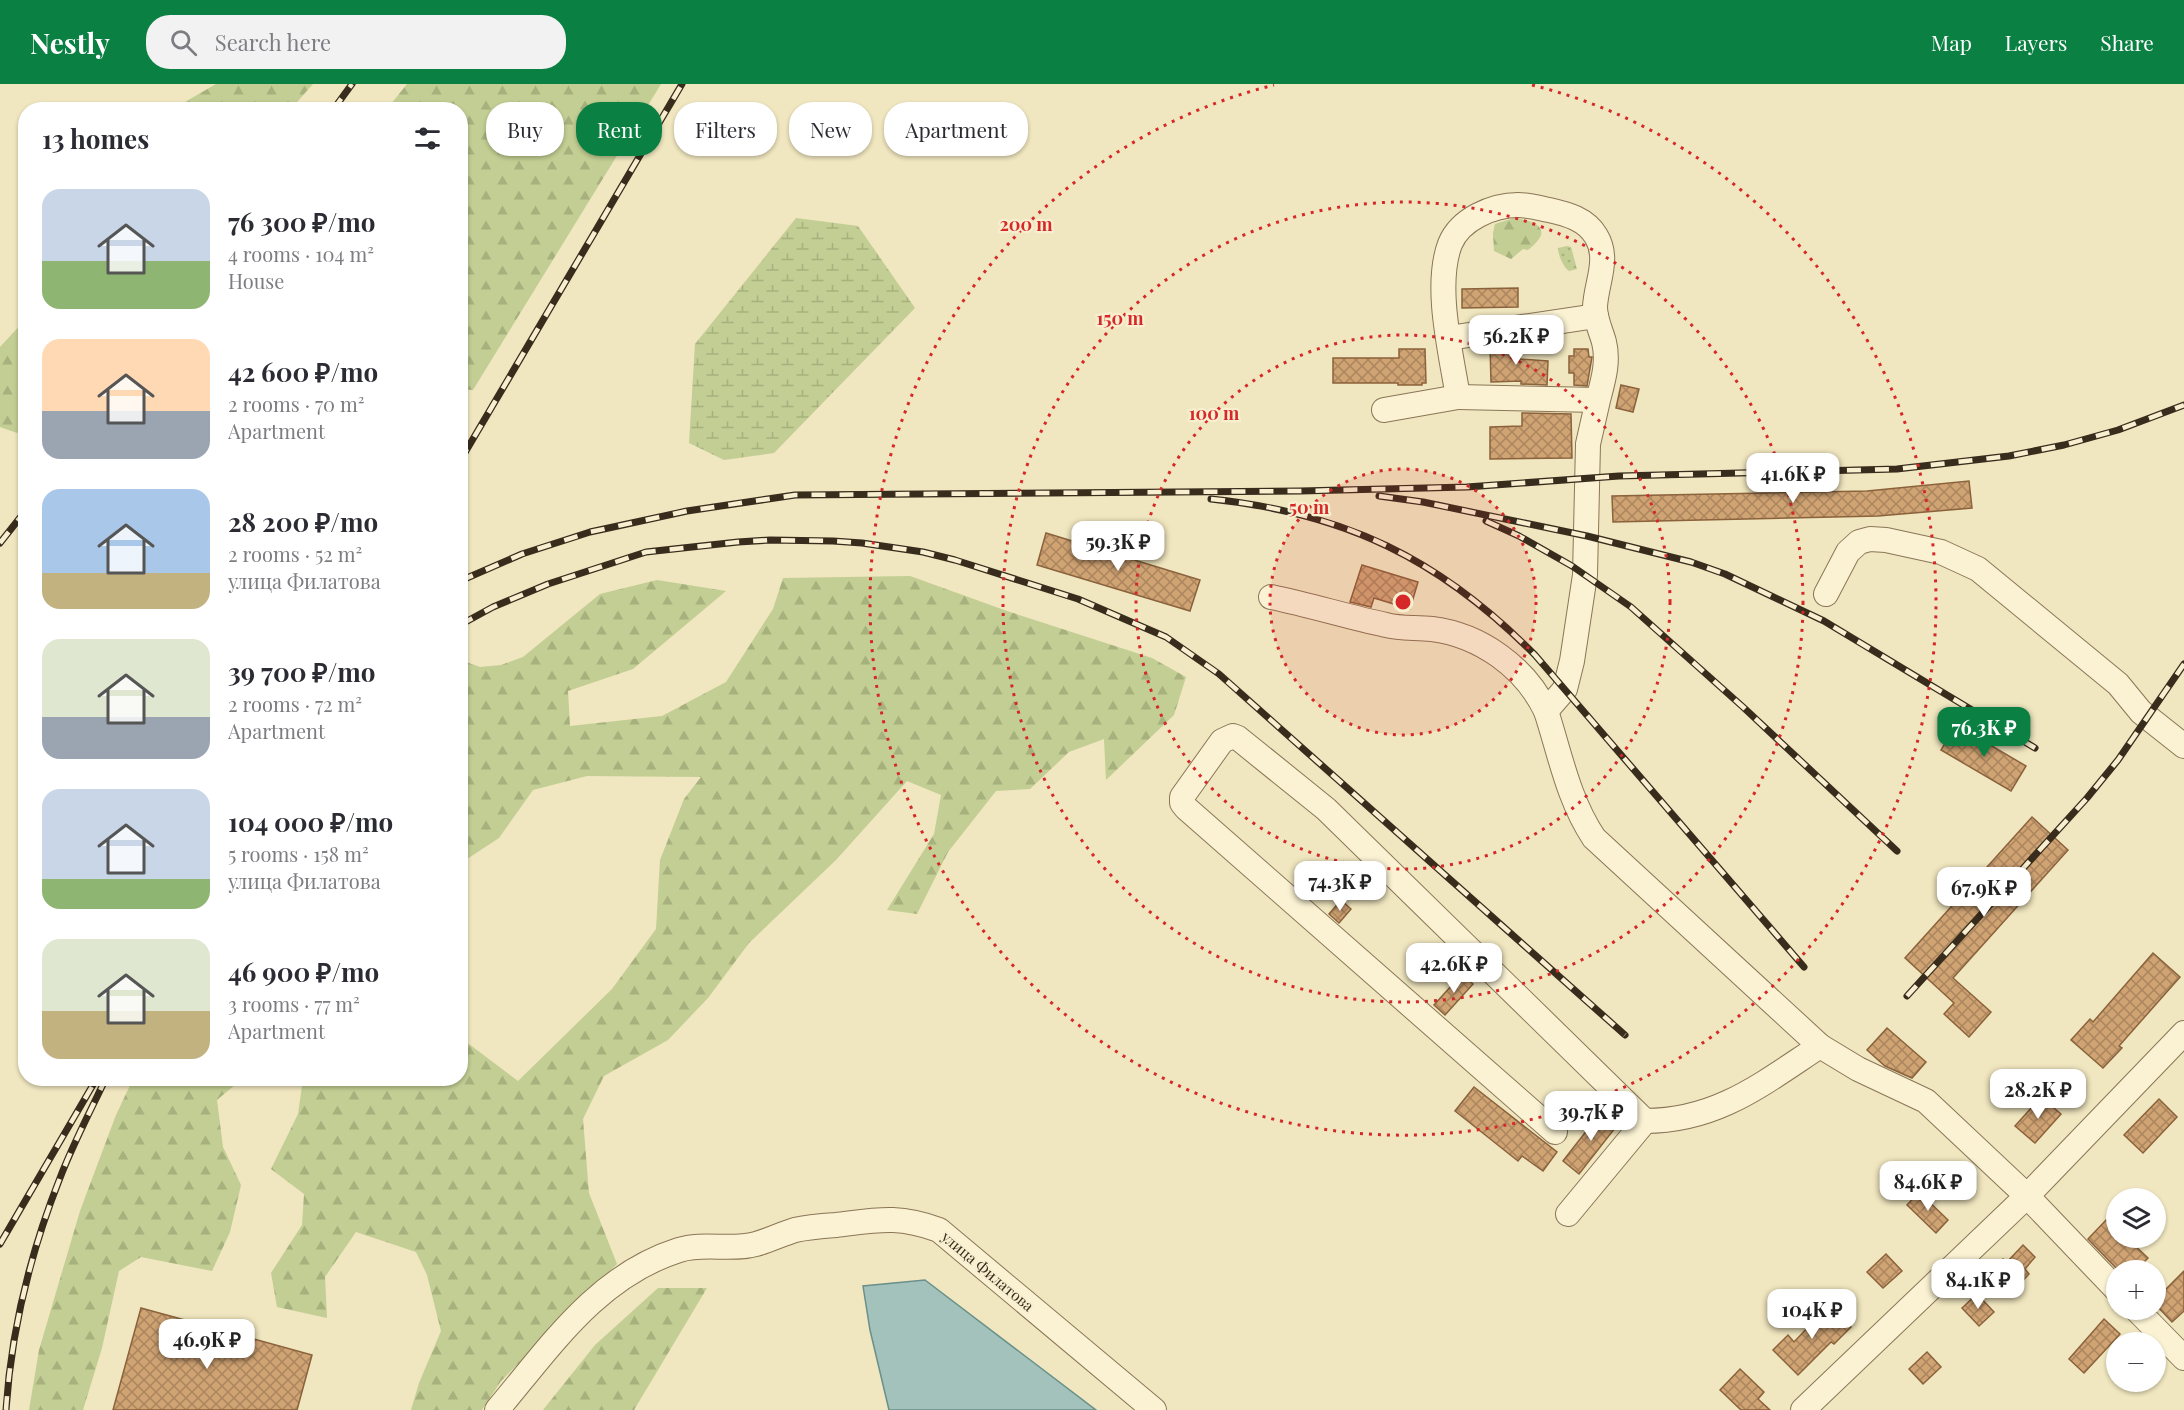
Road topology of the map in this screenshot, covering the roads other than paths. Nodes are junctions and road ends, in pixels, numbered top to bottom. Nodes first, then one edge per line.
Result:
1 (1596, 316) junction
2 (1449, 338) junction
3 (1458, 397) junction
4 (1598, 400) junction
5 (1384, 410) dead end
6 (1826, 594) dead end
7 (1271, 597) dead end
8 (1546, 711) junction
9 (2184, 746) edge
10 (2184, 1033) edge
11 (1820, 1046) junction
12 (1645, 1121) junction
13 (1555, 1132) dead end
14 (2026, 1196) junction
15 (1568, 1214) dead end
16 (2106, 1279) edge
17 (2147, 1320) edge
18 (2184, 1358) edge
19 (497, 1410) edge
20 (1154, 1410) edge
21 (1803, 1410) edge

1 - 2 street
1 - 2 street
1 - 4 street
2 - 3 street
3 - 4 street
3 - 5 street
4 - 8 street
6 - 9 street
7 - 8 street
8 - 11 street
10 - 14 street
11 - 12 street
11 - 14 street
12 - 13 street
12 - 15 street
14 - 16 street
14 - 21 street
17 - 18 street
19 - 20 street, улица Филатова

